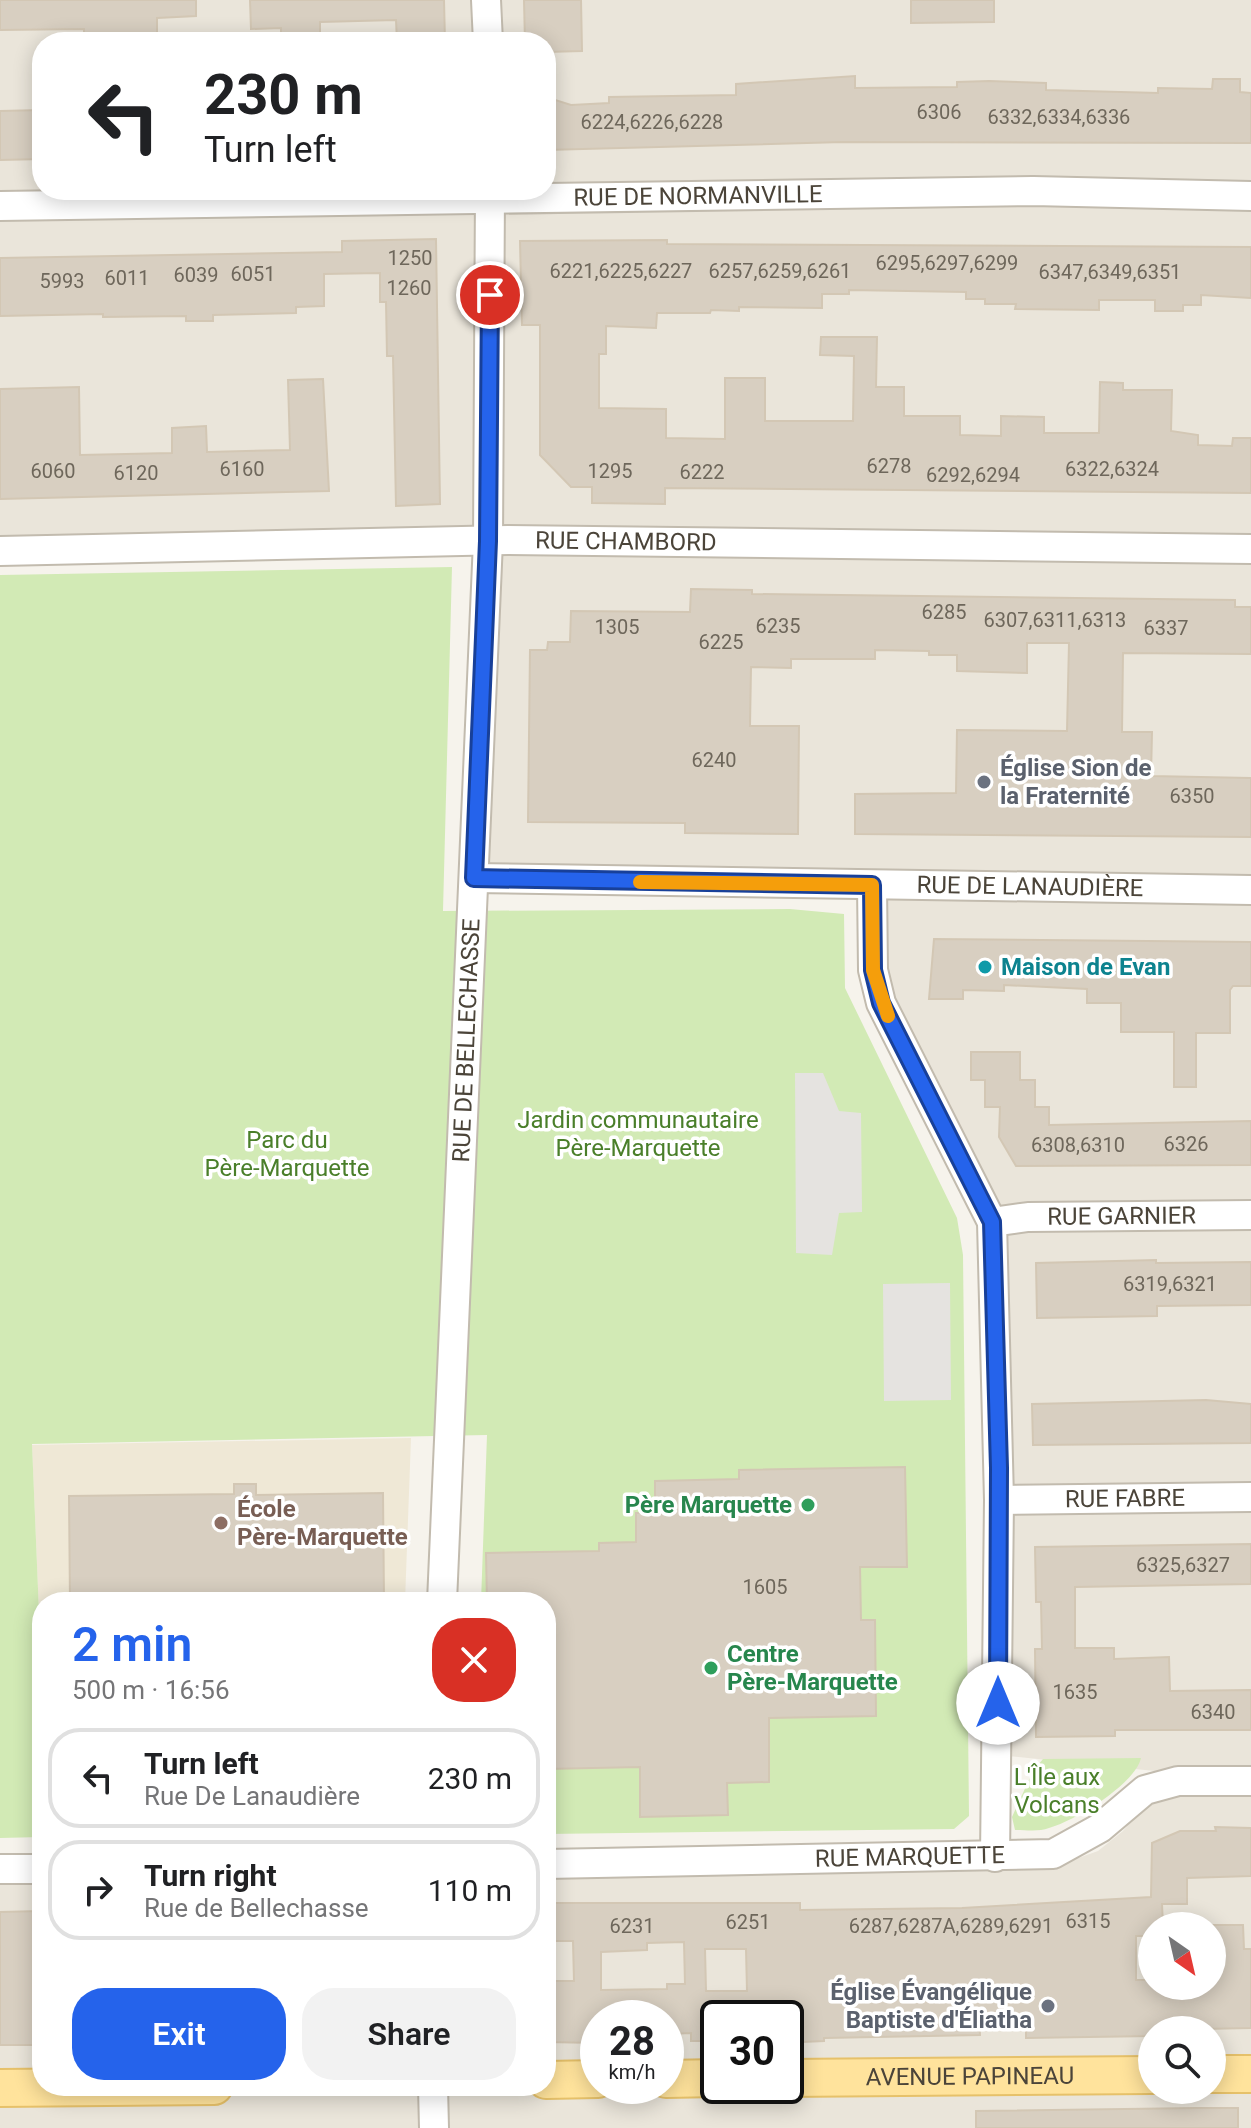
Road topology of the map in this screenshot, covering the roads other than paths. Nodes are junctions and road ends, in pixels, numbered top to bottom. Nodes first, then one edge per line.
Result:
1 (486, 0) edge
2 (488, 32) edge
3 (556, 194) edge
4 (1251, 196) edge
5 (245, 200) edge
6 (490, 200) edge
7 (0, 206) edge
8 (488, 541) junction
9 (1251, 549) edge
10 (0, 551) edge
11 (474, 878) junction
12 (872, 885) junction
13 (1251, 890) edge
14 (1251, 1215) edge
15 (992, 1222) junction
16 (1251, 1497) edge
17 (999, 1500) junction
18 (442, 1592) edge
19 (1251, 1781) edge
20 (995, 1857) junction
21 (556, 1864) edge
22 (0, 1869) edge
23 (32, 1869) edge
24 (1226, 2074) edge
25 (1251, 2074) edge
26 (1138, 2075) edge
27 (804, 2078) edge
28 (580, 2079) edge
29 (556, 2080) edge
30 (0, 2088) edge
31 (32, 2088) edge
32 (433, 2096) edge
33 (434, 2128) edge

1 - 2 street
3 - 4 street, RUE DE NORMANVILLE
5 - 7 street, RUE DE NORMANVILLE
6 - 8 street, RUE DE BELLECHASSE
8 - 9 street, RUE CHAMBORD
8 - 10 street, RUE CHAMBORD
8 - 11 street, RUE DE BELLECHASSE
11 - 12 street, RUE DE LANAUDIÈRE
11 - 18 street, RUE DE BELLECHASSE
12 - 13 street, RUE DE LANAUDIÈRE
12 - 15 street
14 - 15 street, RUE GARNIER
15 - 17 street
16 - 17 street, RUE FABRE
17 - 20 street
19 - 20 street, RUE MARQUETTE
20 - 21 street, RUE MARQUETTE
22 - 23 street
24 - 25 main road
26 - 27 main road, AVENUE PAPINEAU
28 - 29 main road
30 - 31 main road
32 - 33 street

